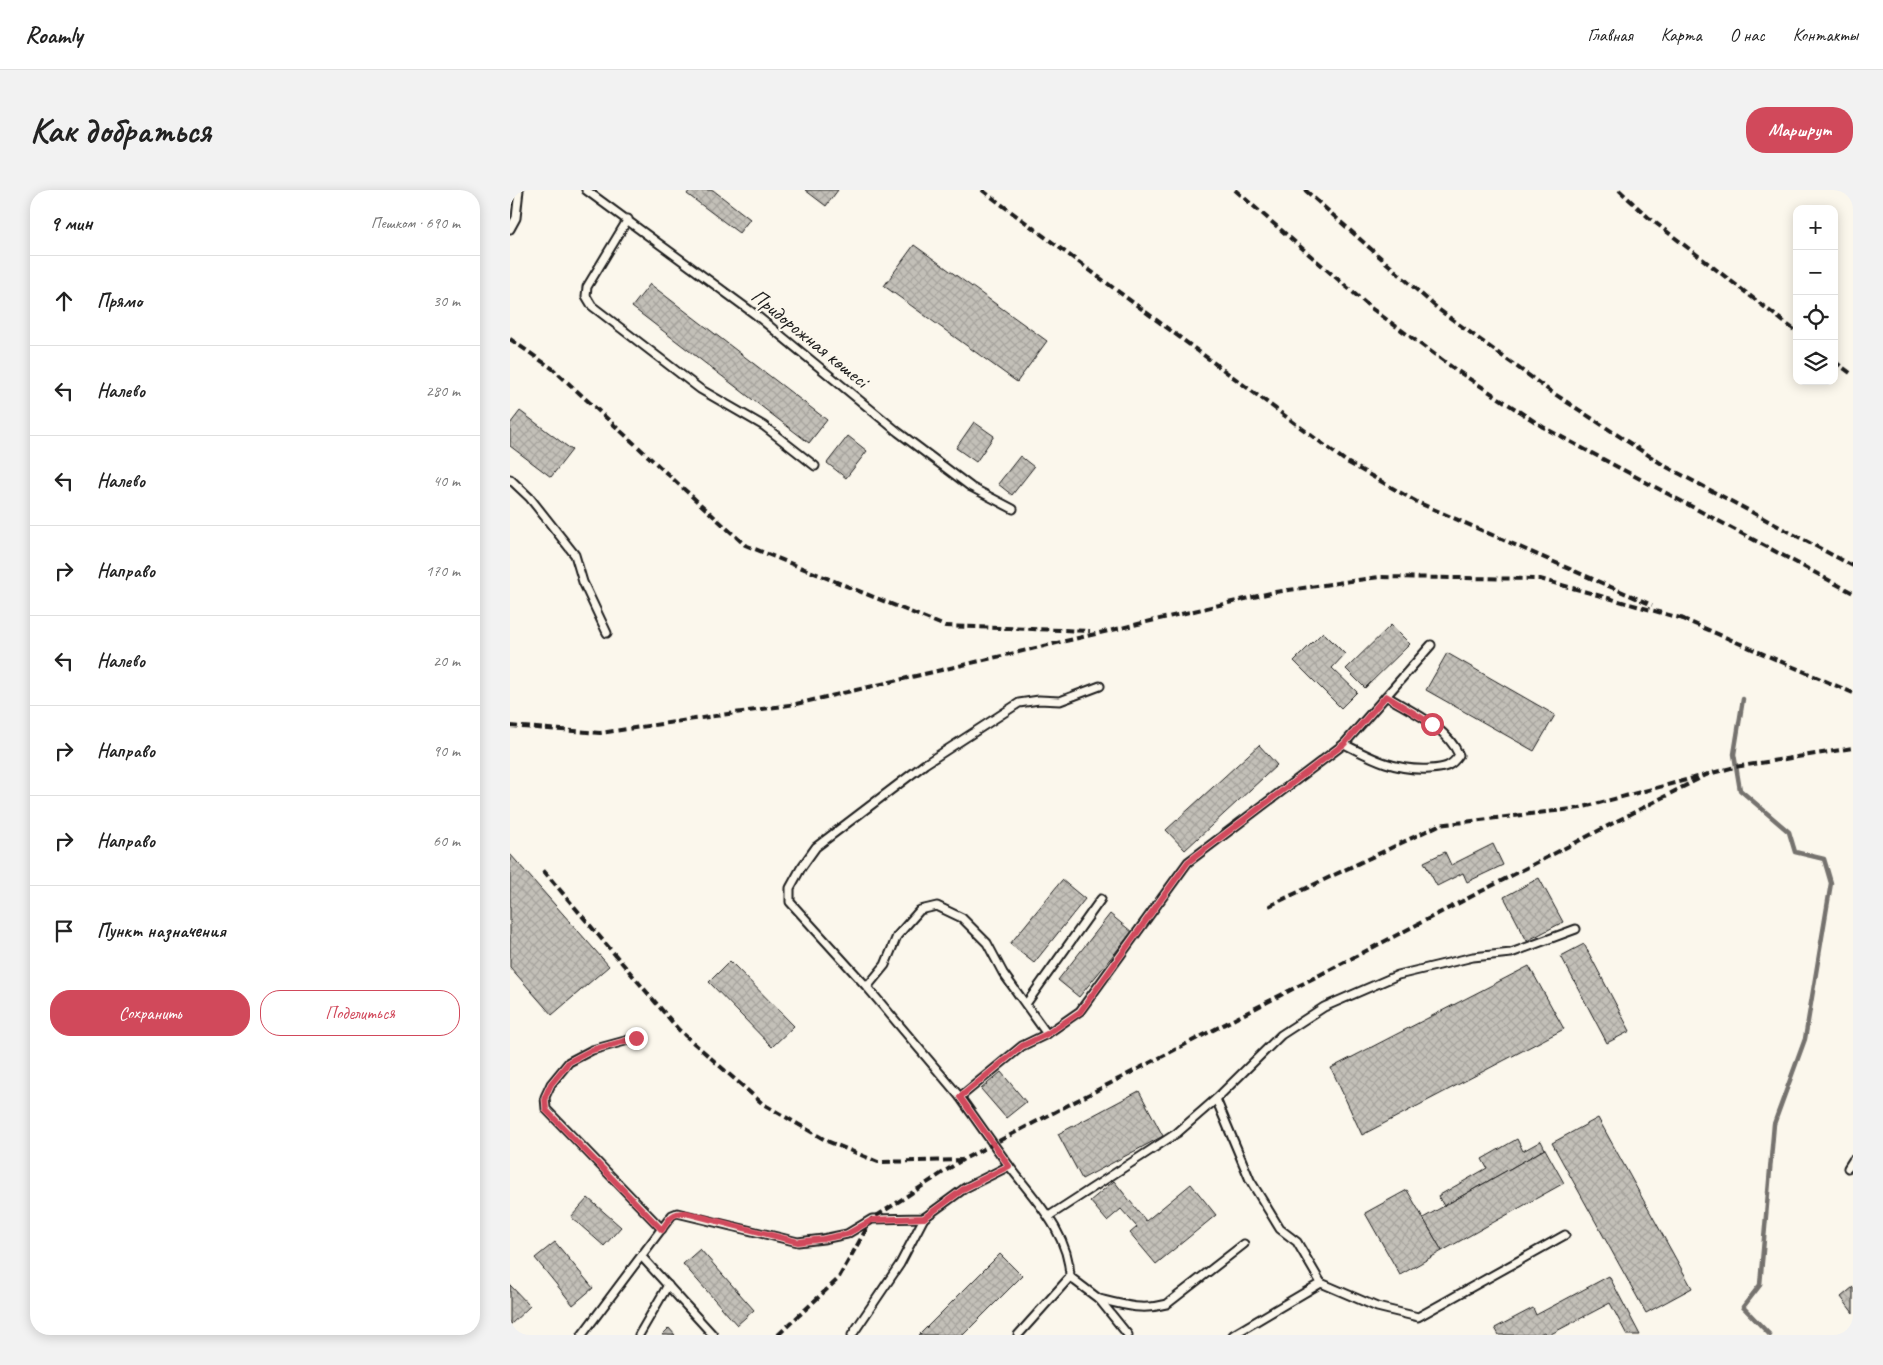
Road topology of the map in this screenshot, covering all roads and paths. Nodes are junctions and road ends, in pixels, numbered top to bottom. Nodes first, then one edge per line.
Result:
1 (519, 190) edge
2 (586, 190) edge
3 (628, 219) junction
4 (510, 229) edge
5 (815, 466) dead end
6 (510, 479) edge
7 (1013, 509) dead end
8 (607, 633) dead end
9 (1431, 645) dead end
10 (1100, 686) dead end
11 (1386, 696) junction
12 (1344, 744) junction
13 (1101, 899) dead end
14 (1576, 929) dead end
15 (867, 987) junction
16 (1026, 1004) junction
17 (1047, 1034) junction
18 (636, 1038) dead end
19 (960, 1097) junction
20 (1216, 1098) junction
21 (1853, 1160) edge
22 (1009, 1166) junction
23 (1848, 1168) dead end
24 (1049, 1216) junction
25 (924, 1218) junction
26 (662, 1230) junction
27 (1565, 1234) dead end
28 (1244, 1244) dead end
29 (642, 1257) junction
30 (1070, 1277) junction
31 (1321, 1284) junction
32 (668, 1285) junction
33 (1099, 1299) junction
34 (582, 1335) edge
35 (639, 1335) edge
36 (713, 1335) edge
37 (852, 1335) edge
38 (1018, 1335) edge
39 (1128, 1335) edge
40 (1233, 1335) edge

1 - 4 lane
2 - 3 lane, Придорожная көшесі
3 - 5 lane
3 - 7 lane, Придорожная көшесі
6 - 8 lane
9 - 11 lane
10 - 15 lane
11 - 12 lane
11 - 12 lane
12 - 17 lane
13 - 16 lane
14 - 20 lane
15 - 16 lane
15 - 19 lane
16 - 17 lane
17 - 19 lane
18 - 26 lane
19 - 22 lane
20 - 24 lane
20 - 31 lane
21 - 23 lane
22 - 24 lane
22 - 25 lane
24 - 30 lane
25 - 26 lane
25 - 37 lane
26 - 29 lane
27 - 31 lane
28 - 33 lane
29 - 32 lane
29 - 34 lane
30 - 33 lane
30 - 38 lane
31 - 40 lane
32 - 35 lane
32 - 36 lane
33 - 39 lane

